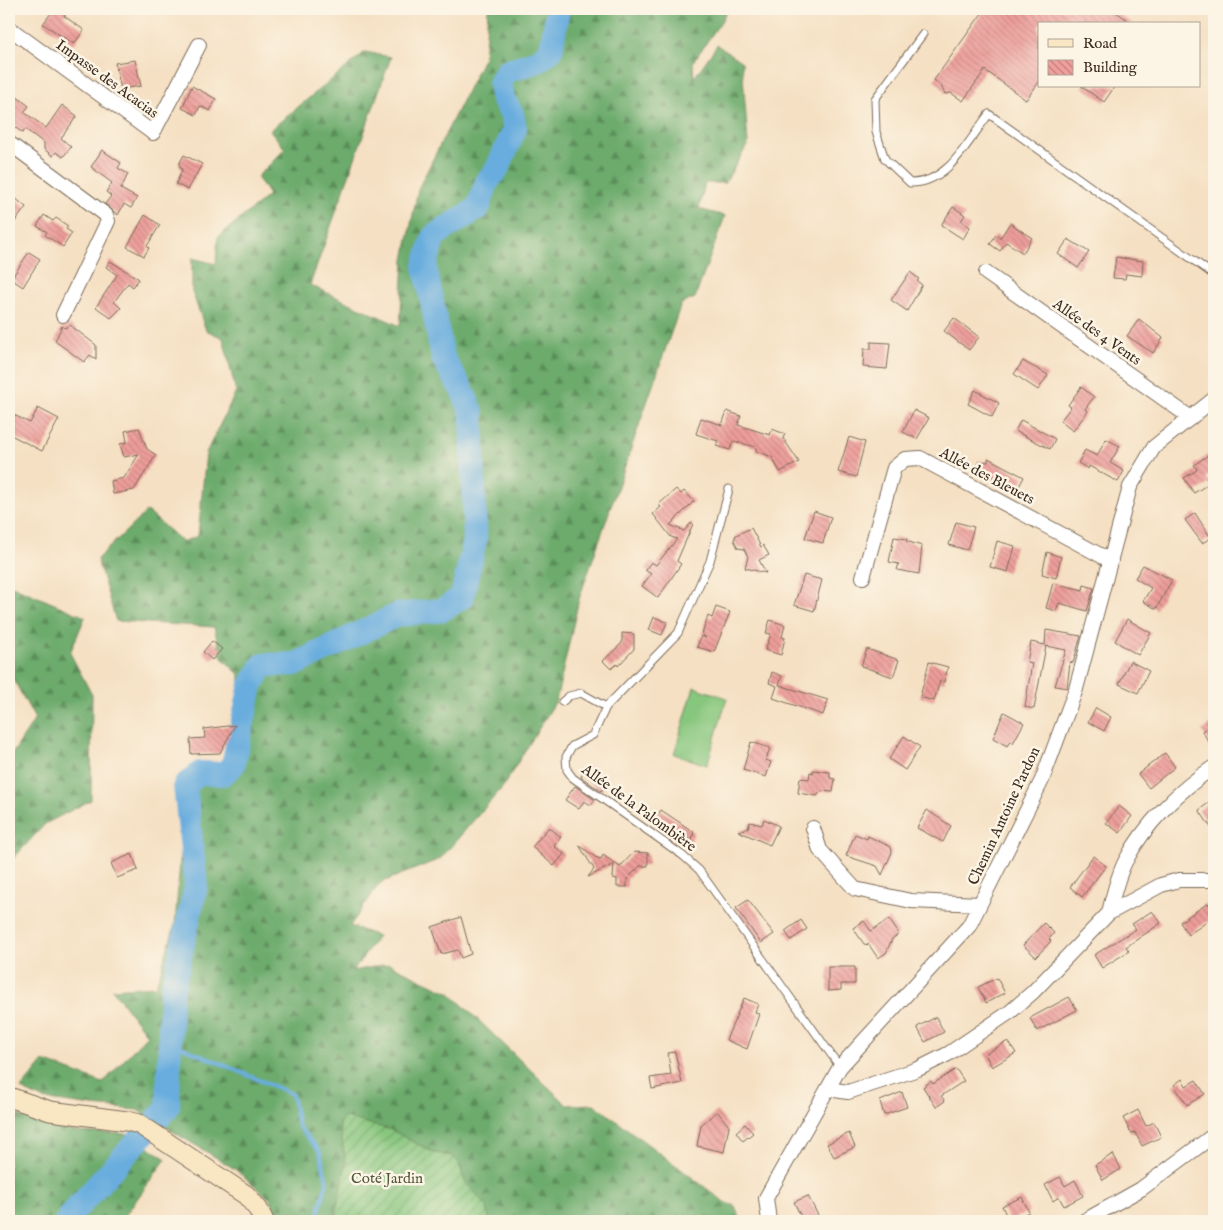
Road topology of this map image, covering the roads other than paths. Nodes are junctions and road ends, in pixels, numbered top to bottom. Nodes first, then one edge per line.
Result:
1 (9, 28) edge
2 (923, 34) dead end
3 (199, 44) dead end
4 (9, 143) edge
5 (986, 273) dead end
6 (1214, 275) edge
7 (63, 315) dead end
8 (1214, 398) edge
9 (1191, 418) junction
10 (729, 489) dead end
11 (1111, 561) junction
12 (863, 577) dead end
13 (562, 702) dead end
14 (606, 707) junction
15 (1214, 767) edge
16 (813, 828) dead end
17 (1214, 880) edge
18 (980, 904) junction
19 (1108, 913) junction
20 (840, 1067) junction
21 (828, 1089) junction
22 (9, 1097) edge
23 (1214, 1135) edge
24 (264, 1221) edge
25 (769, 1221) edge
26 (1084, 1221) edge

1 - 3 street, Impasse des Acacias
2 - 6 lane
4 - 7 street
5 - 9 street, Allée des 4 Vents
8 - 9 street, Chemin Antoine Pardon
9 - 11 street, Chemin Antoine Pardon
10 - 14 lane, Allée de la Palombière
11 - 12 street, Allée des Bleuets
11 - 18 street, Chemin Antoine Pardon
13 - 14 lane
14 - 20 lane, Allée de la Palombière
15 - 19 street
16 - 18 street
17 - 19 street
18 - 20 street, Chemin Antoine Pardon
19 - 21 street
20 - 21 street, Chemin Antoine Pardon
21 - 25 street, Chemin Antoine Pardon
22 - 24 main road
23 - 26 street

